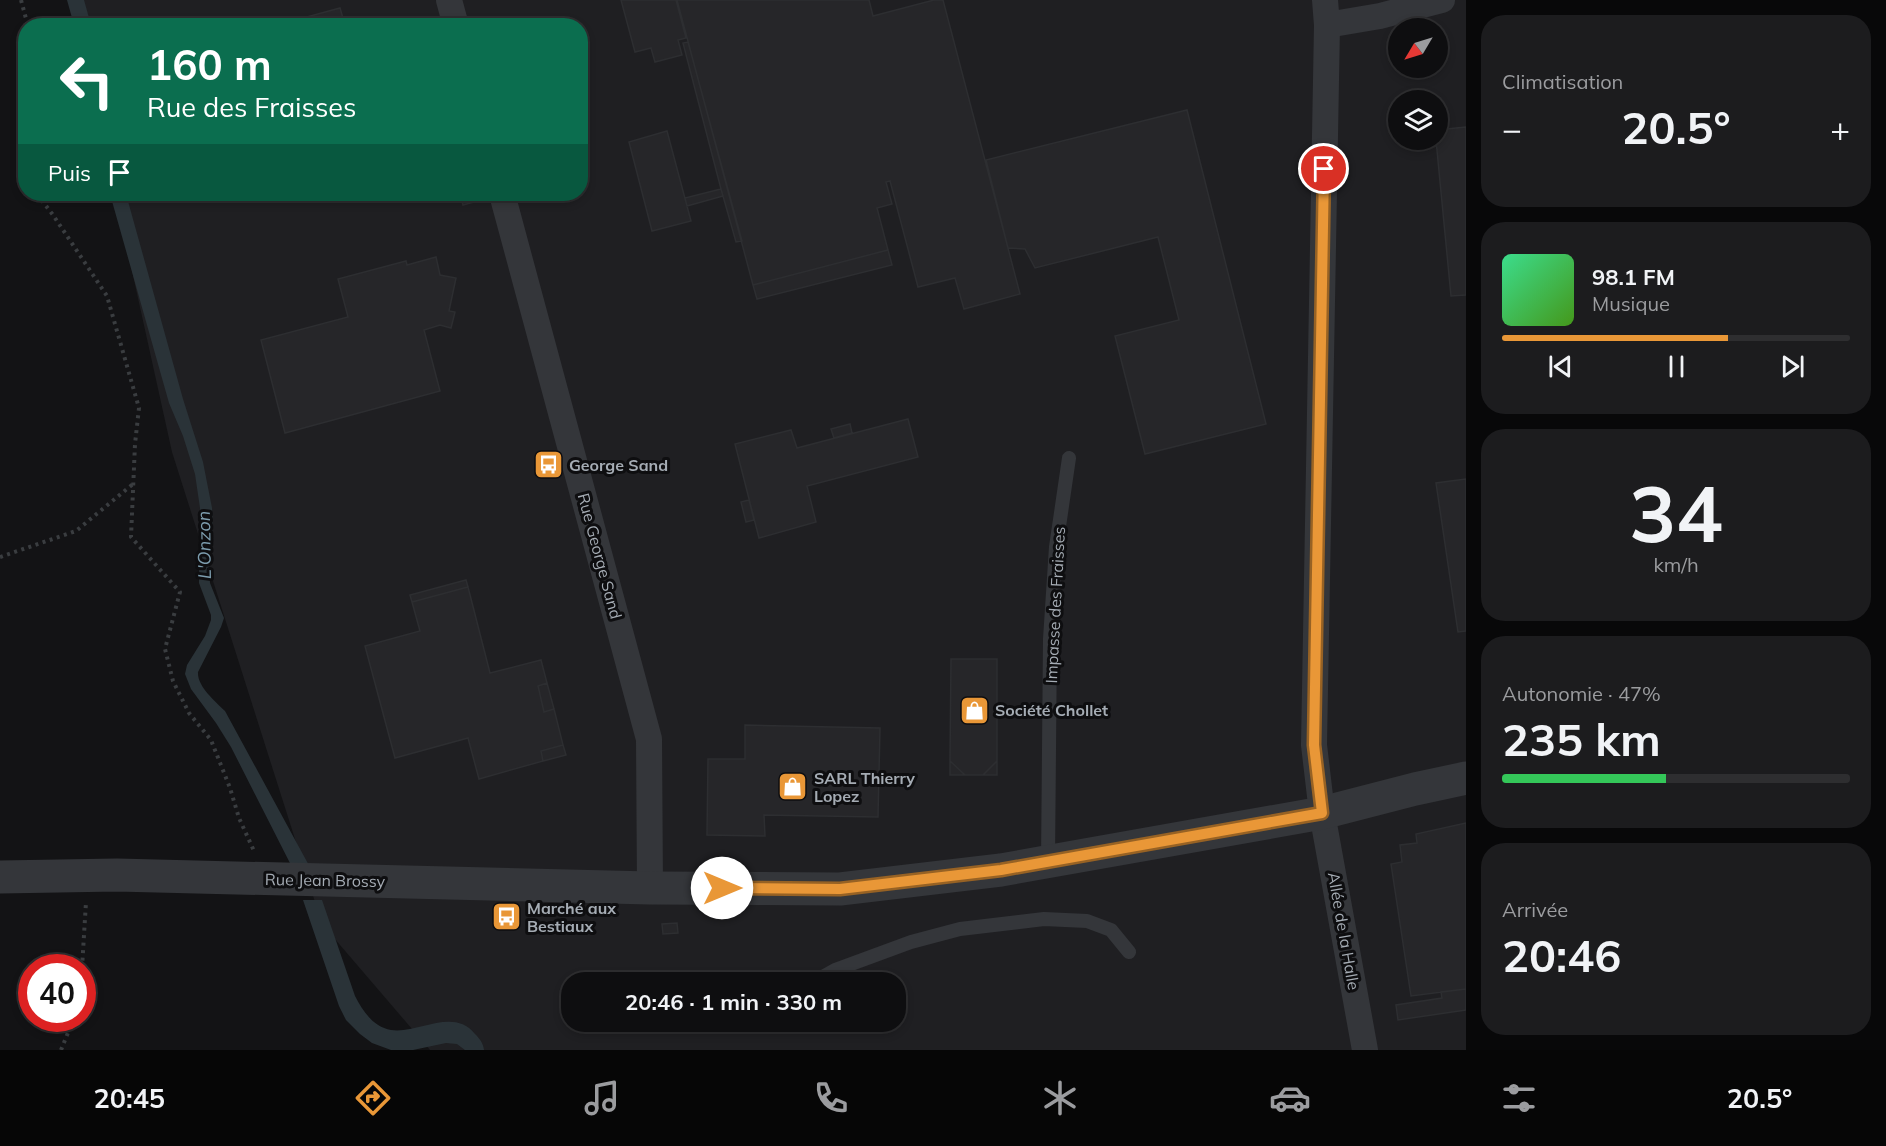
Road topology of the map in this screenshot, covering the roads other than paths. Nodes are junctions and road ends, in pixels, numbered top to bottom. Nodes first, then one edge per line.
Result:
1 (449, 0) edge
2 (1325, 0) edge
3 (1442, 0) edge
4 (454, 18) edge
5 (1327, 26) junction
6 (504, 201) edge
7 (1070, 458) dead end
8 (1466, 778) edge
9 (1322, 813) junction
10 (1048, 861) junction
11 (0, 877) edge
12 (650, 888) junction
13 (1129, 952) dead end
14 (831, 972) edge
15 (1365, 1050) edge

1 - 4 street
2 - 5 street, Allée de la Halle
3 - 5 street
5 - 9 street, Allée de la Halle
6 - 12 street, Rue George Sand
7 - 10 lane, Impasse des Fraisses
8 - 9 street, Rue Jean Brossy
9 - 10 street, Rue Jean Brossy
9 - 15 street, Allée de la Halle
10 - 12 street, Rue Jean Brossy
11 - 12 street, Rue Jean Brossy
13 - 14 lane

